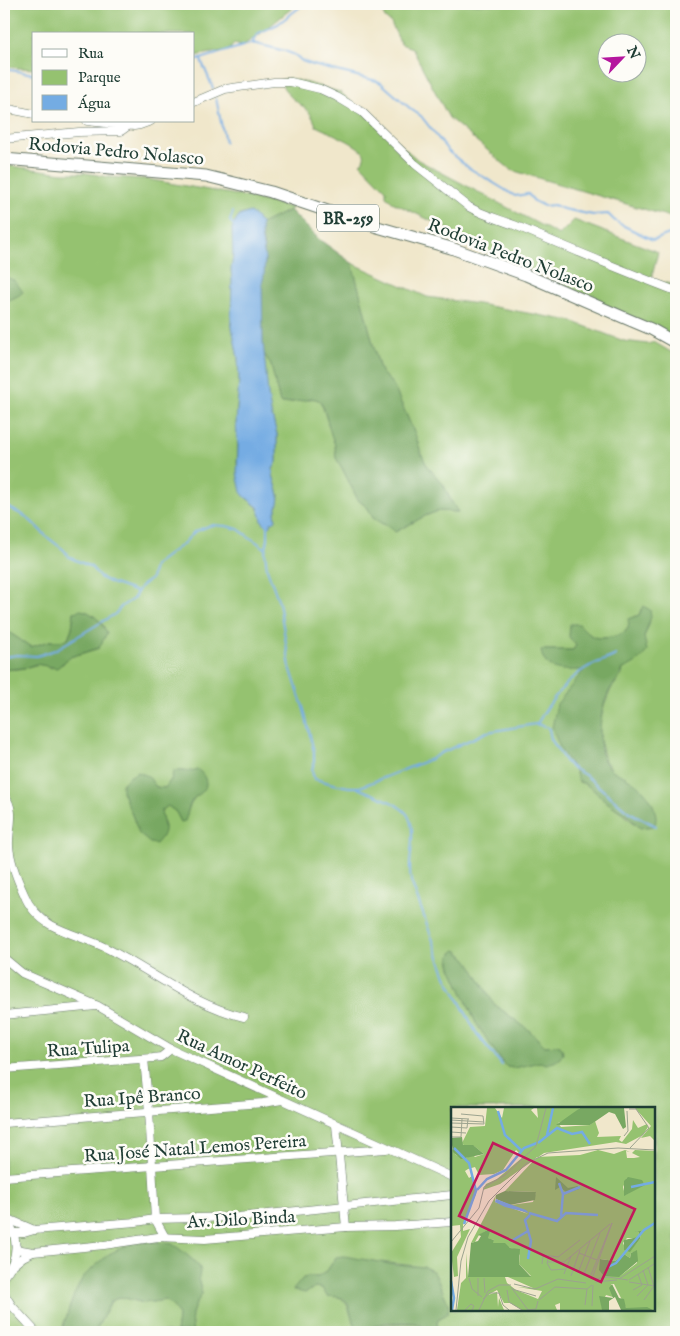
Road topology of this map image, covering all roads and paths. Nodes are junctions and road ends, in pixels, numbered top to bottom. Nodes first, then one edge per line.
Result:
1 (195, 102) edge
2 (4, 108) edge
3 (32, 114) edge
4 (95, 122) edge
5 (148, 122) edge
6 (128, 126) junction
7 (4, 139) edge
8 (4, 159) edge
9 (676, 291) edge
10 (676, 343) edge
11 (4, 795) edge
12 (7, 837) edge
13 (4, 958) edge
14 (98, 1006) junction
15 (4, 1015) edge
16 (244, 1017) dead end
17 (171, 1049) junction
18 (144, 1059) junction
19 (4, 1069) edge
20 (282, 1100) junction
21 (149, 1111) junction
22 (4, 1123) edge
23 (336, 1124) junction
24 (388, 1149) junction
25 (339, 1152) junction
26 (152, 1166) junction
27 (4, 1176) edge
28 (451, 1177) edge
29 (451, 1195) edge
30 (344, 1206) junction
31 (4, 1217) edge
32 (155, 1219) junction
33 (451, 1222) edge
34 (346, 1227) junction
35 (34, 1230) junction
36 (14, 1233) junction
37 (165, 1237) junction
38 (16, 1249) junction
39 (33, 1252) junction
40 (6, 1273) edge
41 (4, 1293) edge
42 (36, 1332) edge

1 - 9 street
2 - 3 street
4 - 6 street
5 - 6 street
6 - 7 street
8 - 10 highway, Rodovia Pedro Nolasco / BR-259
11 - 12 street
12 - 16 street
13 - 14 street, Rua Amor Perfeito
14 - 15 street
14 - 17 street, Rua Amor Perfeito
17 - 18 street, Rua Tulipa
17 - 20 street, Rua Amor Perfeito
18 - 19 street, Rua Tulipa
18 - 21 street
20 - 21 street, Rua Ipê Branco
20 - 23 street, Rua Amor Perfeito
21 - 22 street, Rua Ipê Branco
21 - 26 street
23 - 24 street, Rua Amor Perfeito
23 - 25 street
24 - 25 street, Rua José Natal Lemos Pereira
24 - 28 street, Rua Amor Perfeito
25 - 26 street, Rua José Natal Lemos Pereira
25 - 30 street
26 - 27 street, Rua José Natal Lemos Pereira
26 - 32 street
29 - 30 street, Av. Dilo Binda
30 - 32 street, Av. Dilo Binda
30 - 34 street
31 - 35 street
31 - 36 street
32 - 35 street, Av. Dilo Binda
32 - 37 street
33 - 34 street, Av. Dilo Binda
34 - 37 street, Av. Dilo Binda
35 - 36 street, Av. Dilo Binda
36 - 38 street
37 - 39 street, Av. Dilo Binda
38 - 39 street
38 - 40 street
39 - 40 street
41 - 42 street

